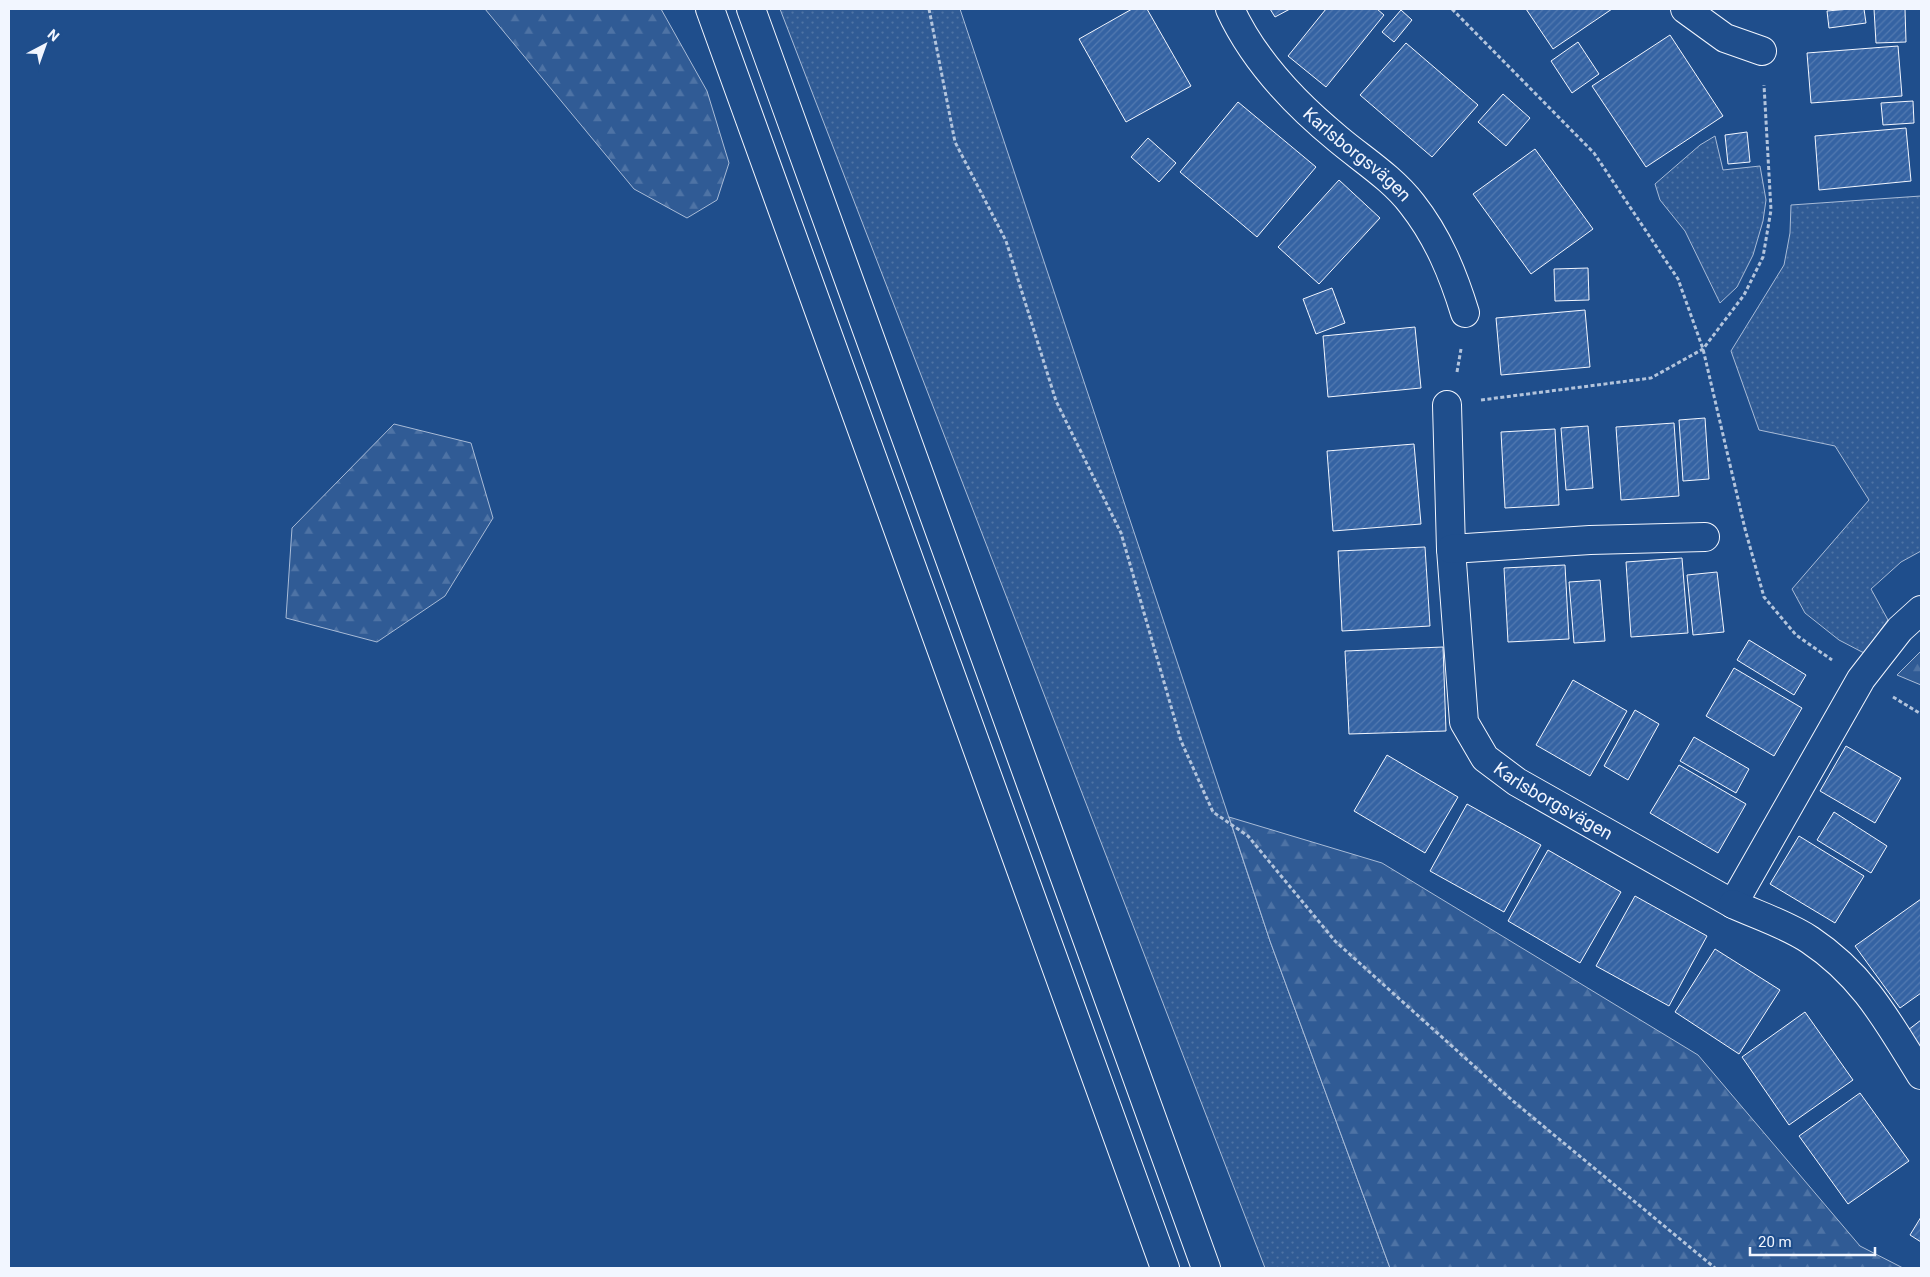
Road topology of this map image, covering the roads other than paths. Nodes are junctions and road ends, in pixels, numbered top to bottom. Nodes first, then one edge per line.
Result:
1 (710, 9) edge
2 (751, 9) edge
3 (1230, 9) edge
4 (1685, 9) edge
5 (1762, 51) road end
6 (1465, 313) road end
7 (1447, 404) road end
8 (1705, 537) dead end
9 (1451, 548) junction
10 (1921, 610) edge
11 (1733, 904) junction
12 (1921, 1075) edge
13 (1165, 1268) edge
14 (1206, 1268) edge

1 - 13 main road
2 - 14 main road
3 - 6 main road, Karlsborgsvägen
4 - 5 main road
7 - 9 main road, Karlsborgsvägen
8 - 9 main road
9 - 11 main road, Karlsborgsvägen
10 - 11 main road
11 - 12 main road, Karlsborgsvägen

